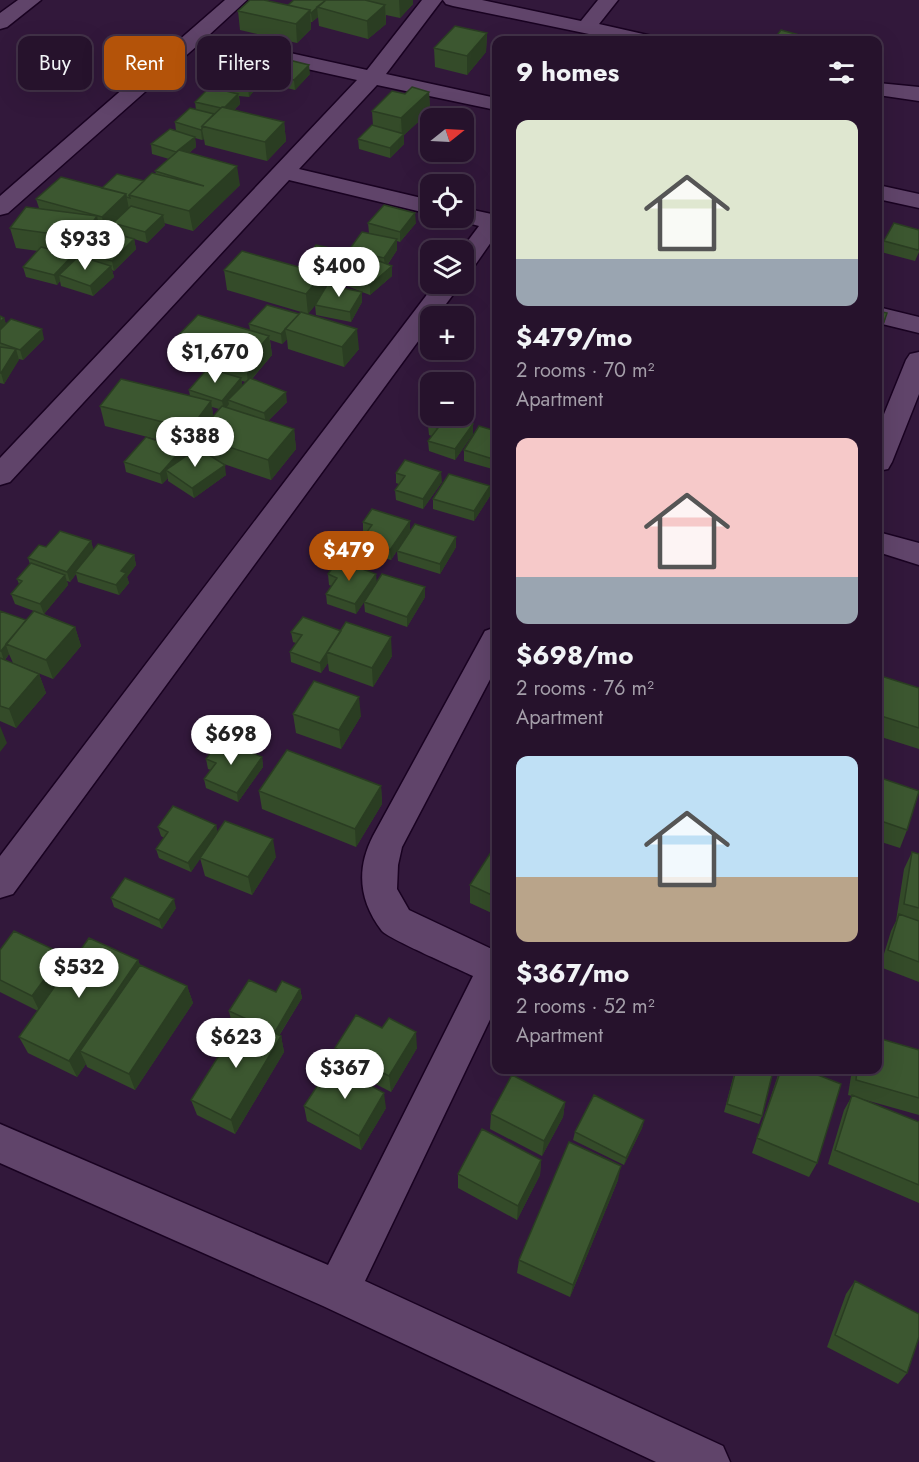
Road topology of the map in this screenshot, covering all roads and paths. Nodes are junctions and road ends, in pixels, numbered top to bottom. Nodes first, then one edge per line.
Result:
1 (31, 0) edge
2 (237, 0) edge
3 (432, 0) edge
4 (453, 0) edge
5 (608, 0) edge
6 (0, 23) edge
7 (586, 28) junction
8 (625, 36) edge
9 (192, 38) junction
10 (373, 76) junction
11 (882, 89) edge
12 (919, 94) edge
13 (492, 103) edge
14 (284, 172) junction
15 (882, 193) edge
16 (919, 201) edge
17 (420, 205) edge
18 (0, 208) edge
19 (474, 218) edge
20 (492, 222) edge
21 (492, 227) edge
22 (474, 249) edge
23 (441, 294) edge
24 (882, 316) edge
25 (919, 325) edge
26 (919, 360) edge
27 (882, 452) edge
28 (0, 476) edge
29 (882, 543) edge
30 (919, 554) edge
31 (492, 646) edge
32 (0, 884) edge
33 (492, 967) edge
34 (492, 977) edge
35 (0, 1143) edge
36 (338, 1291) junction
37 (706, 1462) edge

1 - 6 street
2 - 9 street
3 - 10 street
4 - 7 street
5 - 7 street
7 - 8 street
9 - 10 street
9 - 18 street
10 - 13 street
10 - 14 street
11 - 12 street
14 - 17 street
14 - 28 street
15 - 16 street
19 - 20 street
21 - 22 street
23 - 32 street
24 - 25 street
26 - 27 street
29 - 30 street
31 - 33 street
34 - 36 street
35 - 36 street
36 - 37 street

